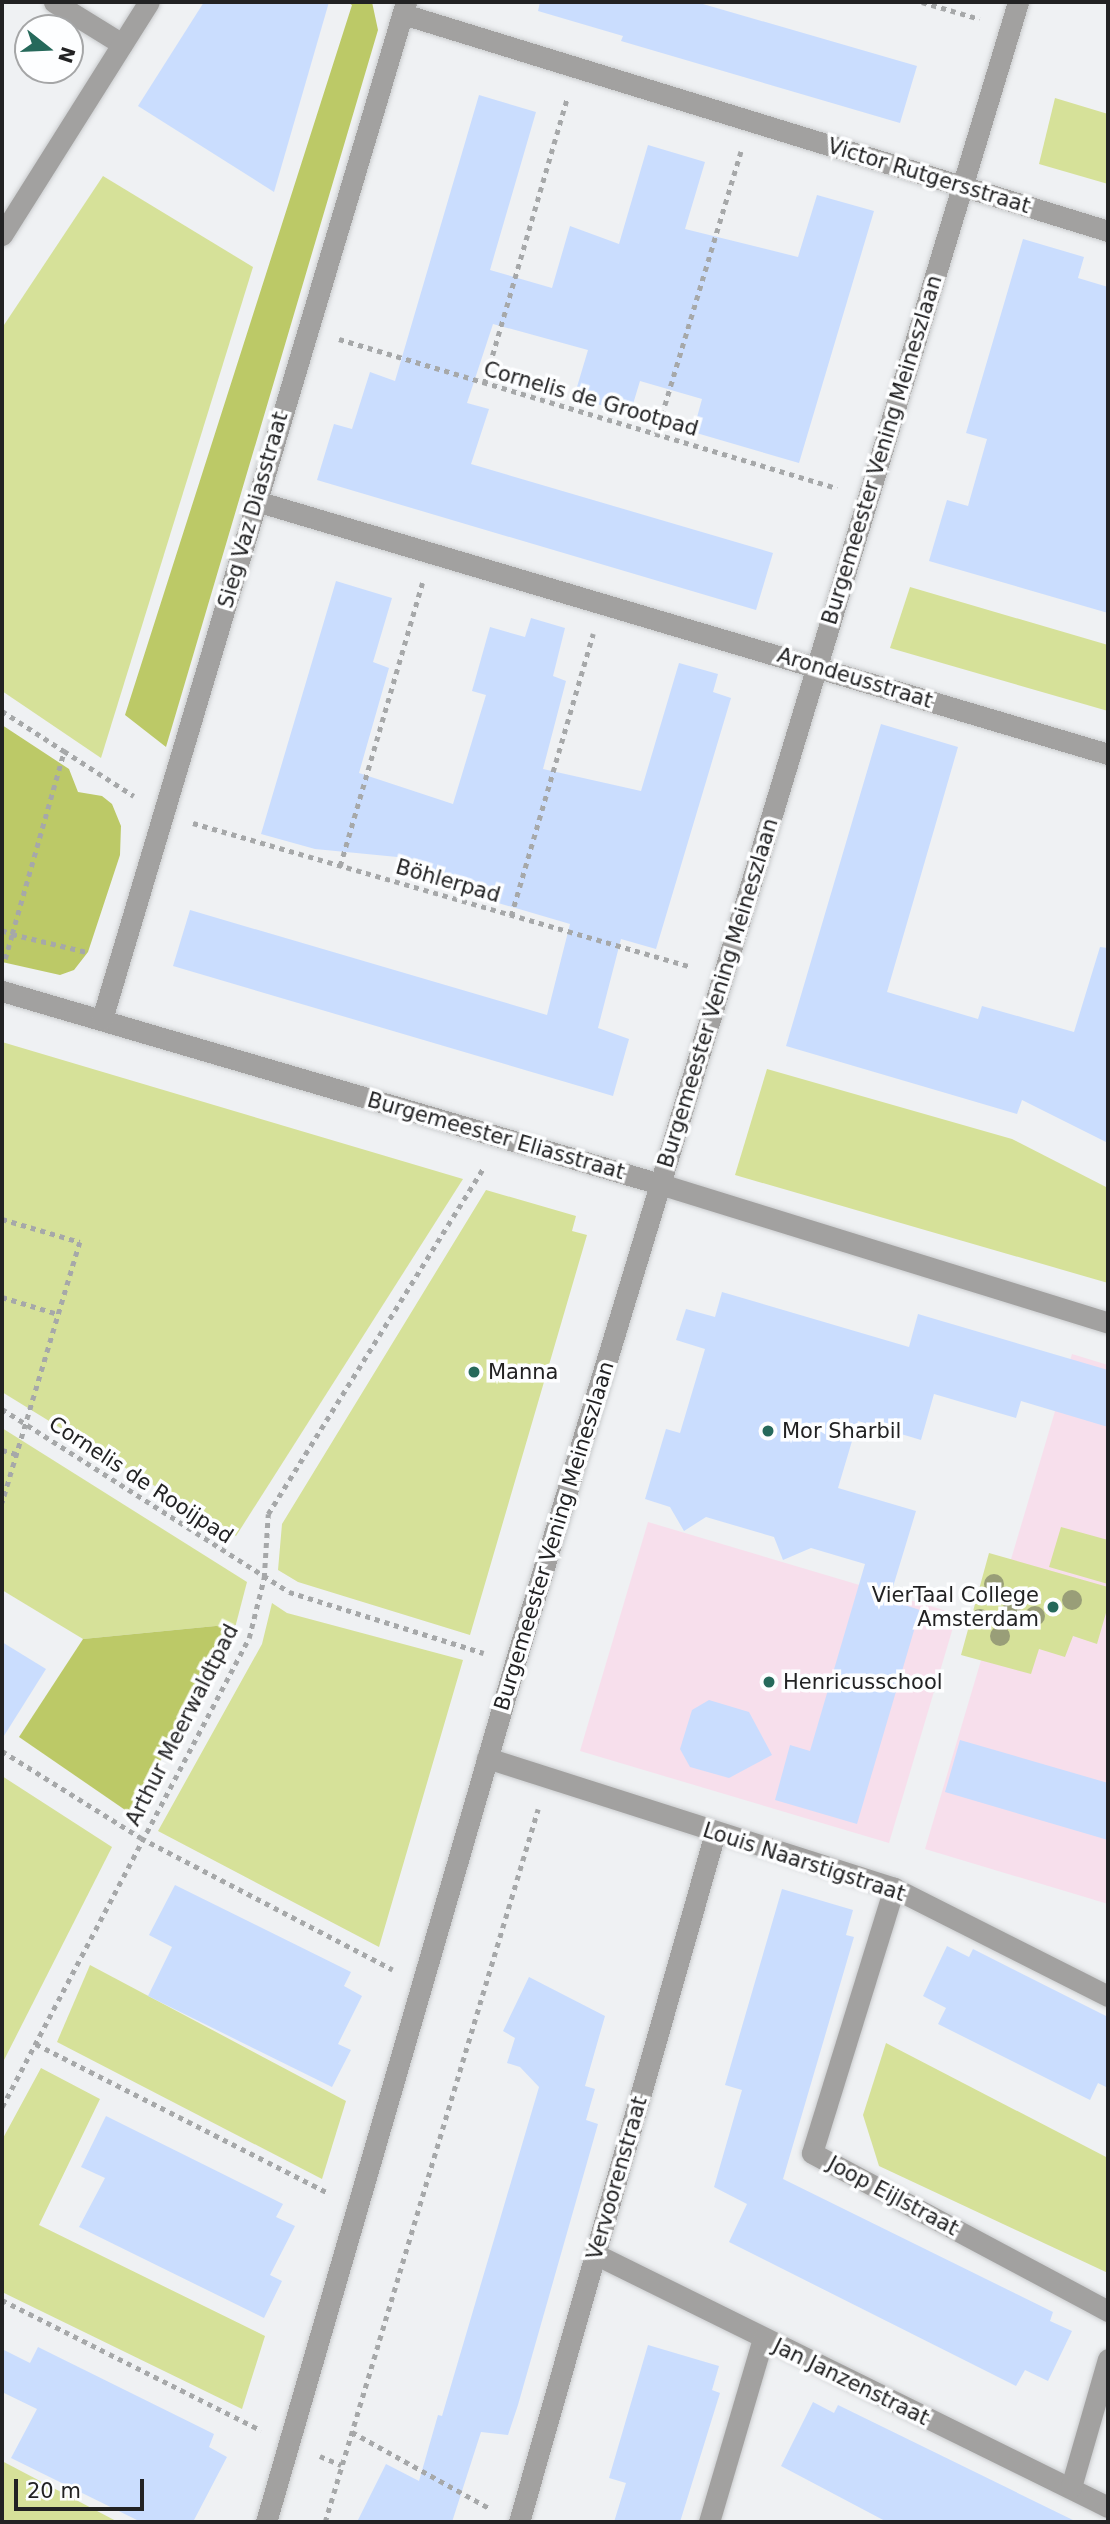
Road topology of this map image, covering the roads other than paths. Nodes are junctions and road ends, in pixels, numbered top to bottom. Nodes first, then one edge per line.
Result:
1 (54, 2) edge
2 (149, 2) edge
3 (1018, 2) edge
4 (404, 8) edge
5 (122, 44) junction
6 (962, 187) junction
7 (1108, 231) edge
8 (3, 232) edge
9 (256, 501) junction
10 (817, 666) junction
11 (1108, 754) edge
12 (2, 991) edge
13 (102, 1019) junction
14 (660, 1184) junction
15 (1108, 1323) edge
16 (487, 1758) junction
17 (715, 1833) junction
18 (894, 1888) junction
19 (1108, 1996) edge
20 (595, 2254) junction
21 (1108, 2311) edge
22 (763, 2339) junction
23 (1108, 2359) edge
24 (1071, 2487) junction
25 (1108, 2507) edge
26 (266, 2522) edge
27 (519, 2522) edge
28 (709, 2522) edge

1 - 5 street
2 - 5 street
3 - 6 street, Burgemeester Vening Meineszlaan
4 - 6 street, Victor Rutgersstraat
4 - 9 street, Sieg Vaz Diasstraat
5 - 8 street
6 - 7 street, Victor Rutgersstraat
6 - 10 street, Burgemeester Vening Meineszlaan
9 - 10 street, Arondeusstraat
9 - 13 street, Sieg Vaz Diasstraat
10 - 11 street, Arondeusstraat
10 - 14 street, Burgemeester Vening Meineszlaan
12 - 13 street, Burgemeester Eliasstraat
13 - 14 street, Burgemeester Eliasstraat
14 - 15 street, Burgemeester Eliasstraat
14 - 16 street, Burgemeester Vening Meineszlaan
16 - 17 street, Louis Naarstigstraat
16 - 26 street, Burgemeester Vening Meineszlaan
17 - 18 street, Louis Naarstigstraat
17 - 20 street, Vervoorenstraat
18 - 19 street, Louis Naarstigstraat
18 - 21 street, Joop Eijlstraat
20 - 22 street, Jan Janzenstraat
20 - 27 street, Vervoorenstraat
22 - 24 street, Jan Janzenstraat
22 - 28 street
23 - 24 street
24 - 25 street, Jan Janzenstraat

